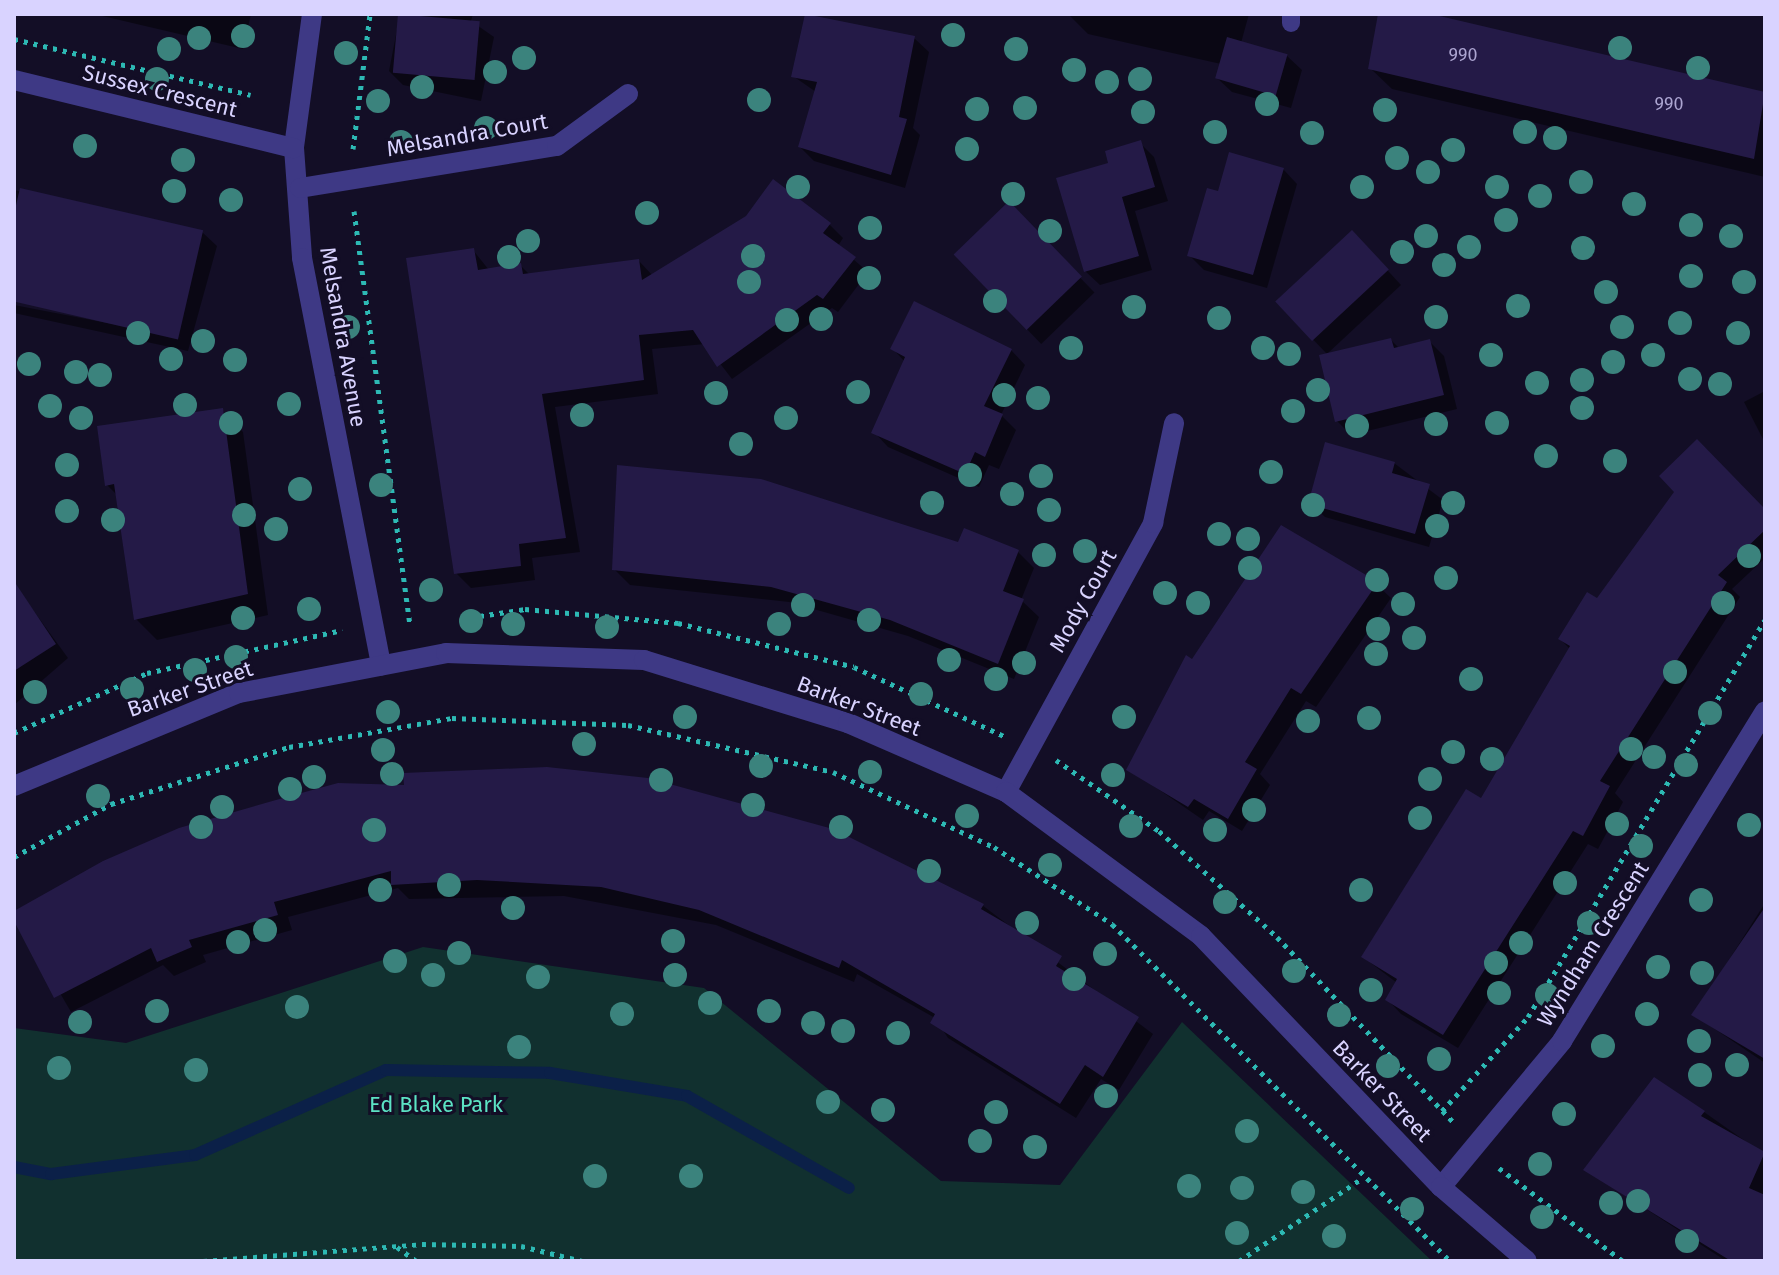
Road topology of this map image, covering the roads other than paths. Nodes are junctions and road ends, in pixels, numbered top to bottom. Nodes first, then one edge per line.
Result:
1 (312, 14) edge
2 (14, 80) edge
3 (628, 94) dead end
4 (294, 148) junction
5 (300, 188) junction
6 (1174, 423) dead end
7 (381, 665) junction
8 (1765, 711) edge
9 (14, 786) edge
10 (1006, 792) junction
11 (1441, 1187) junction
12 (1527, 1261) edge

1 - 4 street, Melsandra Avenue
2 - 4 street, Sussex Crescent
3 - 5 street, Melsandra Court
4 - 5 street, Melsandra Avenue
5 - 7 street, Melsandra Avenue
6 - 10 street, Mody Court
7 - 9 street, Barker Street
7 - 10 street, Barker Street
8 - 11 street, Wyndham Crescent
10 - 11 street, Barker Street
11 - 12 street, Barker Street

